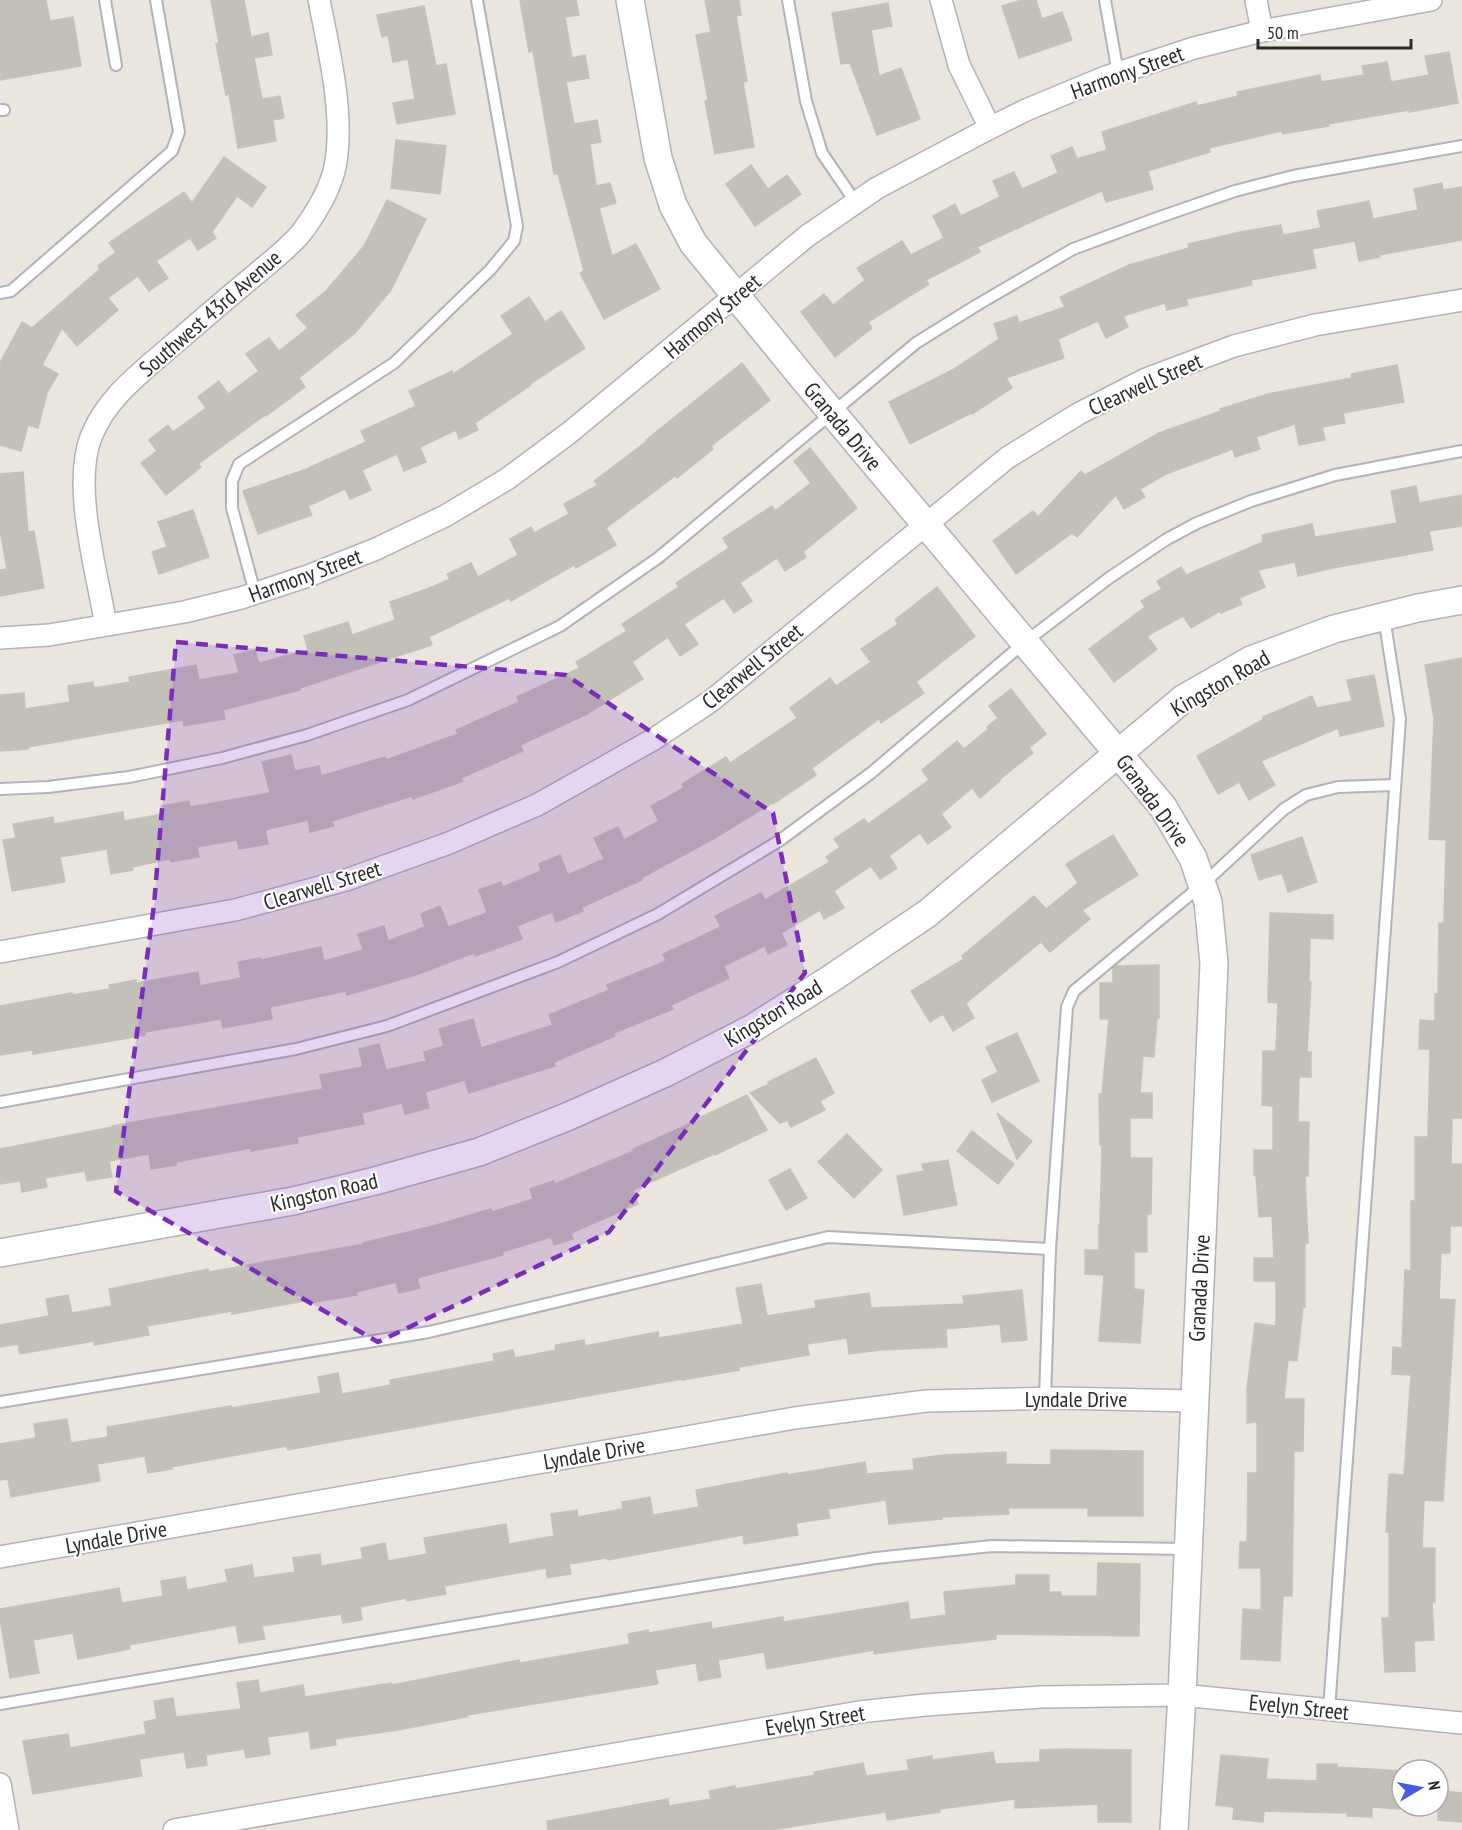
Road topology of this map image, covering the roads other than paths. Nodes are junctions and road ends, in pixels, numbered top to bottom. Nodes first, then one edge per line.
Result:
1 (105, 0) edge
2 (156, 0) edge
3 (319, 0) edge
4 (477, 0) edge
5 (630, 0) edge
6 (788, 0) edge
7 (941, 0) edge
8 (1105, 0) edge
9 (1256, 0) edge
10 (1419, 1) edge
11 (1262, 31) junction
12 (116, 65) dead end
13 (1118, 73) junction
14 (990, 128) junction
15 (1462, 146) edge
16 (856, 203) junction
17 (0, 293) edge
18 (736, 296) junction
19 (1462, 300) edge
20 (832, 414) junction
21 (1462, 451) edge
22 (925, 525) junction
23 (255, 593) junction
24 (1462, 600) edge
25 (1384, 617) junction
26 (106, 626) junction
27 (0, 638) edge
28 (1025, 642) junction
29 (1119, 752) junction
30 (1395, 785) junction
31 (0, 789) edge
32 (1203, 884) junction
33 (0, 952) edge
34 (0, 1102) edge
35 (1050, 1249) junction
36 (0, 1253) edge
37 (1045, 1398) junction
38 (1194, 1401) junction
39 (0, 1402) edge
40 (1188, 1549) junction
41 (0, 1557) edge
42 (1182, 1695) junction
43 (0, 1704) edge
44 (1329, 1710) junction
45 (1462, 1723) edge
46 (0, 1784) edge
47 (8, 1830) edge
48 (174, 1830) edge
49 (1174, 1830) edge

1 - 12 lane
2 - 17 lane
3 - 26 street, Southwest 43rd Avenue
4 - 23 lane
5 - 18 street, Granada Drive
6 - 16 lane
7 - 14 street
8 - 13 lane
9 - 11 street
10 - 11 street, Harmony Street
11 - 13 street, Harmony Street
13 - 14 street, Harmony Street
14 - 16 street, Harmony Street
15 - 20 lane
16 - 18 street, Harmony Street
18 - 20 street, Granada Drive
18 - 23 street, Harmony Street
19 - 22 street, Clearwell Street
20 - 22 street, Granada Drive
20 - 31 lane
21 - 28 lane
22 - 28 street, Granada Drive
22 - 33 street, Clearwell Street
23 - 26 street, Harmony Street
24 - 25 street, Kingston Road
25 - 29 street, Kingston Road
25 - 30 lane
26 - 27 street, Harmony Street
28 - 29 street, Granada Drive
28 - 34 lane
29 - 32 street, Granada Drive
29 - 36 street, Kingston Road
30 - 32 lane
30 - 44 lane
32 - 35 lane
32 - 38 street, Granada Drive
35 - 37 lane
35 - 39 lane
37 - 38 street, Lyndale Drive
37 - 41 street, Lyndale Drive
38 - 40 street, Granada Drive
40 - 42 street, Granada Drive
40 - 43 lane
42 - 44 street, Evelyn Street
42 - 48 street, Evelyn Street
42 - 49 street, Granada Drive
44 - 45 street, Evelyn Street
46 - 47 street

